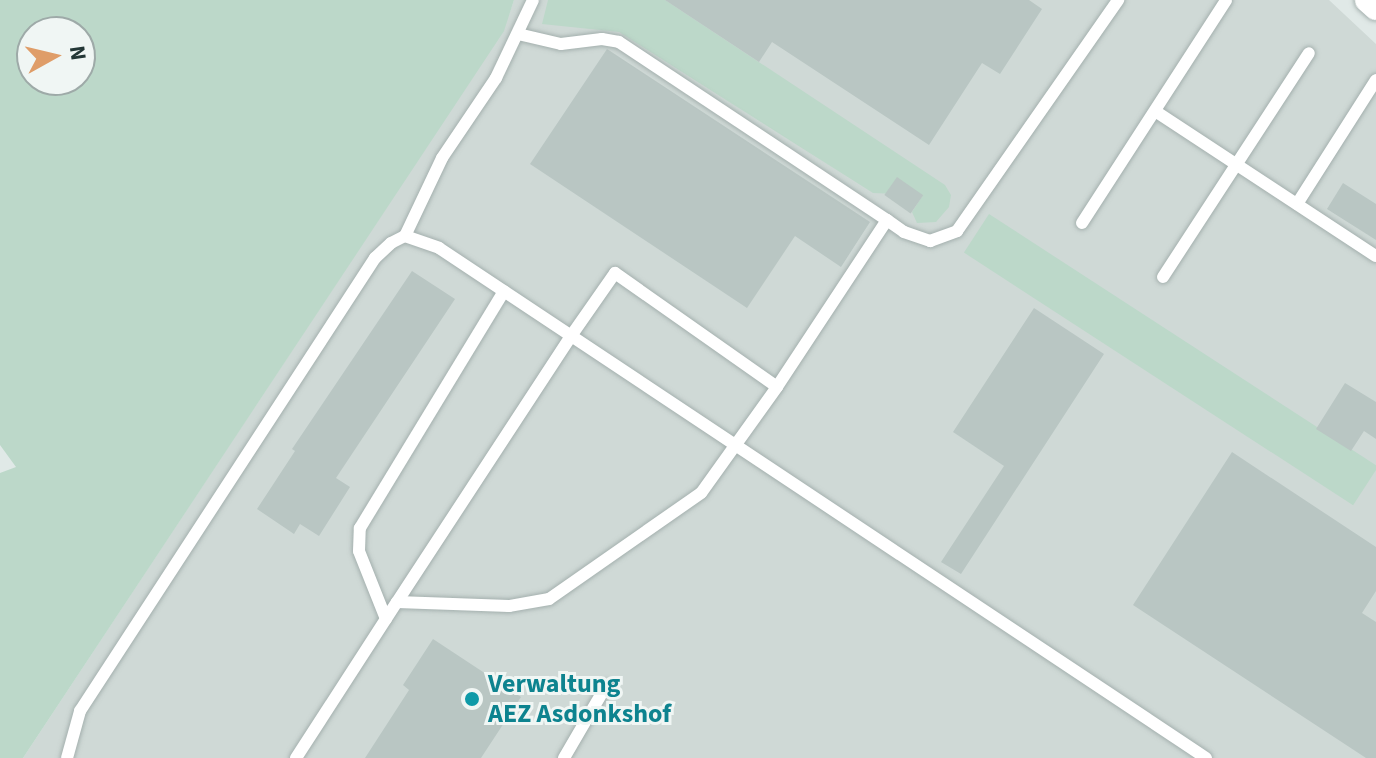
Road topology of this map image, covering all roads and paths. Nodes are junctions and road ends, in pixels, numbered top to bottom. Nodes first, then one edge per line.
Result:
1 (533, 0) edge
2 (1118, 0) edge
3 (1226, 0) edge
4 (1367, 0) edge
5 (1376, 8) edge
6 (518, 34) junction
7 (1309, 53) dead end
8 (1376, 80) edge
9 (1155, 111) junction
10 (1236, 165) junction
11 (1297, 204) junction
12 (887, 220) junction
13 (1082, 223) dead end
14 (405, 236) junction
15 (1376, 256) edge
16 (1163, 277) dead end
17 (504, 291) junction
18 (571, 336) junction
19 (777, 387) junction
20 (736, 445) junction
21 (397, 602) junction
22 (386, 619) junction
23 (606, 686) dead end
24 (67, 758) edge
25 (296, 758) edge
26 (564, 758) edge
27 (1206, 758) edge

1 - 6 lane
2 - 12 lane
3 - 9 lane
4 - 5 street
6 - 12 lane
6 - 14 lane
7 - 10 lane
8 - 11 lane
9 - 10 lane
9 - 13 lane
10 - 11 lane
10 - 16 lane
11 - 15 lane
12 - 19 lane
14 - 17 lane
14 - 24 lane
17 - 18 lane
17 - 22 lane
18 - 19 lane
18 - 20 lane
18 - 21 lane
19 - 20 lane
20 - 21 lane
20 - 27 lane
21 - 22 lane
22 - 25 lane
23 - 26 lane

